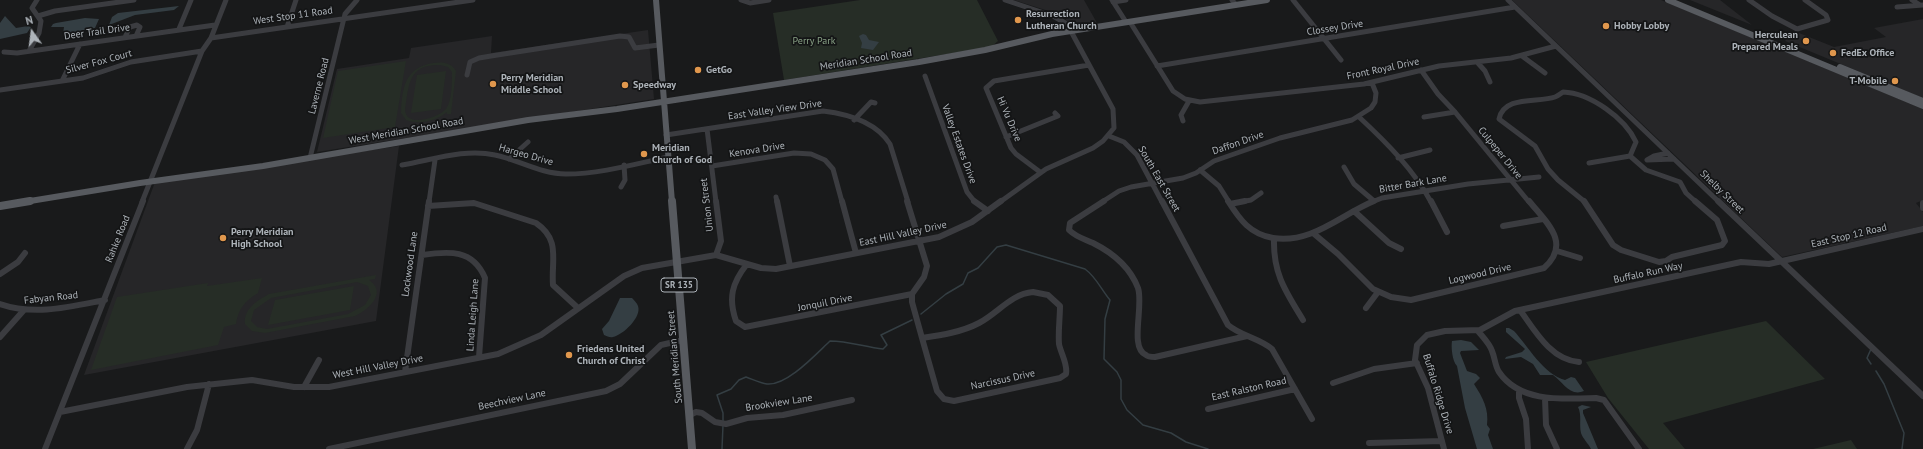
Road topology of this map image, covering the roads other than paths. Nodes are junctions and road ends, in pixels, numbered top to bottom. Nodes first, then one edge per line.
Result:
1 (37, 0) edge
2 (94, 0) edge
3 (134, 0) edge
4 (191, 0) edge
5 (226, 0) edge
6 (296, 0) edge
7 (357, 0) edge
8 (473, 0) edge
9 (656, 0) edge
10 (769, 0) edge
11 (1005, 0) edge
12 (1126, 0) edge
13 (1267, 0) edge
14 (1293, 0) edge
15 (1508, 0) edge
16 (1668, 0) edge
17 (1680, 0) edge
18 (1749, 0) edge
19 (1805, 0) edge
20 (1912, 0) edge
21 (458, 1) edge
22 (742, 1) edge
23 (1113, 1) edge
24 (1234, 2) edge
25 (1922, 5) edge
26 (91, 6) junction
27 (1515, 6) junction
28 (1897, 7) dead end
29 (38, 16) junction
30 (344, 18) junction
31 (1128, 22) junction
32 (216, 23) junction
33 (287, 27) junction
34 (179, 29) junction
35 (1071, 31) junction
36 (136, 36) junction
37 (125, 38) junction
38 (211, 38) junction
39 (1324, 38) junction
40 (80, 44) junction
41 (659, 45) junction
42 (1556, 46) junction
43 (29, 51) junction
44 (4, 52) dead end
45 (202, 52) junction
46 (1522, 56) junction
47 (1341, 60) dead end
48 (1477, 62) junction
49 (1089, 65) junction
50 (1157, 66) junction
51 (1421, 70) junction
52 (1545, 73) dead end
53 (467, 75) dead end
54 (925, 76) dead end
55 (62, 81) junction
56 (1490, 82) dead end
57 (1372, 83) junction
58 (0, 90) edge
59 (1189, 100) junction
60 (664, 101) junction
61 (1923, 101) edge
62 (875, 102) dead end
63 (1923, 106) edge
64 (1455, 112) junction
65 (1055, 113) dead end
66 (1359, 117) junction
67 (1424, 117) dead end
68 (854, 120) junction
69 (1183, 121) dead end
70 (707, 129) junction
71 (666, 135) junction
72 (1109, 136) junction
73 (1006, 137) junction
74 (528, 142) dead end
75 (1430, 150) dead end
76 (1668, 153) junction
77 (1630, 156) junction
78 (668, 157) junction
79 (310, 158) junction
80 (1398, 158) junction
81 (1674, 159) junction
82 (435, 160) junction
83 (509, 160) junction
84 (1647, 160) junction
85 (1636, 162) junction
86 (1589, 163) dead end
87 (402, 165) dead end
88 (624, 165) junction
89 (712, 166) junction
90 (1344, 167) dead end
91 (1200, 170) junction
92 (1040, 172) junction
93 (1540, 176) dead end
94 (1511, 180) junction
95 (152, 181) junction
96 (1152, 183) junction
97 (621, 187) dead end
98 (1425, 190) junction
99 (1261, 193) dead end
100 (776, 197) dead end
101 (1374, 201) junction
102 (1923, 203) edge
103 (1230, 204) junction
104 (0, 206) edge
105 (428, 206) junction
106 (1923, 208) edge
107 (988, 211) junction
108 (1354, 211) junction
109 (1543, 219) junction
110 (1503, 226) dead end
111 (1923, 229) edge
112 (1448, 232) dead end
113 (1313, 233) junction
114 (1274, 239) junction
115 (920, 241) junction
116 (1401, 249) dead end
117 (1557, 251) junction
118 (26, 253) dead end
119 (856, 253) junction
120 (422, 255) junction
121 (716, 255) junction
122 (1580, 258) dead end
123 (677, 261) junction
124 (1780, 261) junction
125 (747, 264) junction
126 (790, 266) junction
127 (0, 274) edge
128 (1378, 292) junction
129 (912, 294) junction
130 (104, 300) junction
131 (0, 304) edge
132 (578, 308) junction
133 (1366, 308) dead end
134 (24, 310) junction
135 (1520, 310) junction
136 (1303, 320) dead end
137 (1478, 331) junction
138 (1247, 336) junction
139 (0, 337) edge
140 (922, 338) junction
141 (683, 340) junction
142 (479, 357) junction
143 (319, 360) dead end
144 (1579, 362) dead end
145 (1416, 363) junction
146 (405, 372) junction
147 (1333, 383) dead end
148 (209, 384) junction
149 (304, 387) junction
150 (1295, 389) junction
151 (1519, 390) junction
152 (1923, 396) edge
153 (1545, 398) junction
154 (852, 400) dead end
155 (1208, 409) dead end
156 (60, 412) junction
157 (690, 415) junction
158 (1312, 419) dead end
159 (1442, 441) junction
160 (1369, 443) dead end
161 (355, 446) edge
162 (45, 449) edge
163 (187, 449) edge
164 (329, 449) edge
165 (692, 449) edge
166 (1444, 449) edge
167 (1528, 449) edge
168 (1557, 449) edge
169 (1639, 449) edge

1 - 29 street
2 - 26 street
3 - 26 street
4 - 34 street
5 - 32 street, Rahke Road
6 - 33 street
7 - 30 street
8 - 21 street, West Stop 11 Road
9 - 41 main road, South Meridian Street / SR 135
10 - 22 street
11 - 35 street
12 - 23 street
13 - 24 main road, Meridian School Road
14 - 39 street
15 - 27 street, Shelby Street
16 - 63 main road
17 - 61 main road
18 - 19 street
20 - 25 street
21 - 30 street, West Stop 11 Road
23 - 31 street
24 - 31 main road, Meridian School Road
25 - 28 street
26 - 29 street
27 - 39 street, Clossey Drive
27 - 42 street, Shelby Street
29 - 43 street
30 - 33 street, West Stop 11 Road
30 - 79 street, Laverne Road
31 - 35 main road, Meridian School Road
31 - 50 street
32 - 34 street, Deer Trail Drive
32 - 38 street, Rahke Road
33 - 38 street, West Stop 11 Road
34 - 36 street, Deer Trail Drive
35 - 49 street
35 - 60 main road, Meridian School Road
36 - 37 street, Deer Trail Drive
36 - 37 street
37 - 40 street, Deer Trail Drive
38 - 45 street, Rahke Road
39 - 47 street
39 - 50 street, Clossey Drive
40 - 43 street, Deer Trail Drive
40 - 55 street
41 - 53 street
41 - 60 main road, South Meridian Street / SR 135
42 - 46 street, Front Royal Drive
42 - 76 street, Shelby Street
43 - 44 street, Deer Trail Drive
45 - 55 street, Silver Fox Court
45 - 95 street, Rahke Road
46 - 48 street, Front Royal Drive
46 - 52 street
48 - 51 street, Front Royal Drive
48 - 56 street
49 - 72 street
49 - 73 street, Hi Vu Drive
50 - 59 street
51 - 57 street, Front Royal Drive
51 - 64 street, Culpeper Drive
54 - 107 street, Valley Estates Drive
55 - 58 street, Silver Fox Court
57 - 59 street, Front Royal Drive
57 - 66 street, Daffon Drive
59 - 69 street
60 - 71 main road, South Meridian Street / SR 135
60 - 79 main road, West Meridian School Road
62 - 68 street
64 - 67 street
64 - 94 street, Culpeper Drive
65 - 73 street
66 - 80 street
66 - 91 street, Daffon Drive
68 - 70 street, East Valley View Drive
68 - 115 street, East Valley View Drive
70 - 71 street, East Valley View Drive
70 - 89 street, Union Street
71 - 78 main road, South Meridian Street / SR 135
72 - 92 street, East Hill Valley Drive
72 - 96 street, South East Street
73 - 92 street, Hi Vu Drive
74 - 83 street
75 - 80 street
76 - 81 street, Shelby Street
76 - 84 street
77 - 85 street
77 - 85 street
77 - 86 street
78 - 88 street, Hargeo Drive
78 - 123 main road, South Meridian Street / SR 135
79 - 95 main road, West Meridian School Road
80 - 98 street
81 - 84 street
81 - 124 street, Shelby Street
82 - 83 street, Hargeo Drive
82 - 87 street, Hargeo Drive
82 - 105 street, Lockwood Lane
83 - 88 street, Hargeo Drive
84 - 85 street
88 - 97 street
89 - 119 street, Kenova Drive
89 - 121 street, Union Street
90 - 101 street
91 - 96 street, Daffon Drive
91 - 103 street, Bitter Bark Lane
92 - 107 street, East Hill Valley Drive
93 - 94 street, Bitter Bark Lane
94 - 98 street, Bitter Bark Lane
94 - 109 street, Culpeper Drive
95 - 104 main road
95 - 130 street, Rahke Road
96 - 138 street, South East Street
96 - 138 street, Daffon Drive
98 - 101 street, Bitter Bark Lane
98 - 112 street
99 - 103 street
100 - 126 street
101 - 108 street, Bitter Bark Lane
102 - 106 street
103 - 114 street, Bitter Bark Lane
105 - 120 street, Lockwood Lane
105 - 132 street
107 - 115 street, East Hill Valley Drive
108 - 113 street, Bitter Bark Lane
108 - 116 street
109 - 110 street
109 - 117 street, Culpeper Drive
111 - 124 street, East Stop 12 Road
113 - 114 street, Bitter Bark Lane
113 - 128 street, Logwood Drive
114 - 136 street
115 - 119 street, East Hill Valley Drive
115 - 129 street
117 - 122 street
117 - 128 street, Logwood Drive
118 - 127 street
119 - 126 street, East Hill Valley Drive
120 - 142 street, Linda Leigh Lane
120 - 146 street, Lockwood Lane
121 - 123 street, East Hill Valley Drive
121 - 125 street, East Hill Valley Drive
123 - 132 street, West Hill Valley Drive
123 - 141 main road, South Meridian Street / SR 135
124 - 135 street, Buffalo Run Way
124 - 152 street, Shelby Street
125 - 126 street, East Hill Valley Drive
125 - 129 street, Jonquil Drive
128 - 133 street
129 - 140 street
130 - 134 street, Fabyan Road
130 - 156 street, Rahke Road
131 - 134 street, Fabyan Road
132 - 142 street, West Hill Valley Drive
134 - 139 street
135 - 137 street, Buffalo Run Way
135 - 144 street
137 - 145 street, Buffalo Ridge Drive
137 - 151 street
138 - 150 street, South East Street
140 - 140 street, Narcissus Drive
141 - 157 main road, South Meridian Street / SR 135
141 - 161 street, Beechview Lane
142 - 146 street, West Hill Valley Drive
143 - 149 street
145 - 147 street
145 - 159 street, Buffalo Ridge Drive
146 - 149 street, West Hill Valley Drive
148 - 149 street, West Hill Valley Drive
148 - 156 street, West Hill Valley Drive
148 - 163 street
150 - 155 street, East Ralston Road
150 - 158 street, South East Street
151 - 153 street
151 - 167 street
153 - 168 street
153 - 169 street
154 - 157 street, Brookview Lane
156 - 162 street, Rahke Road
157 - 165 main road, South Meridian Street / SR 135
159 - 160 street
159 - 166 street, Buffalo Ridge Drive
161 - 164 street, Beechview Lane

